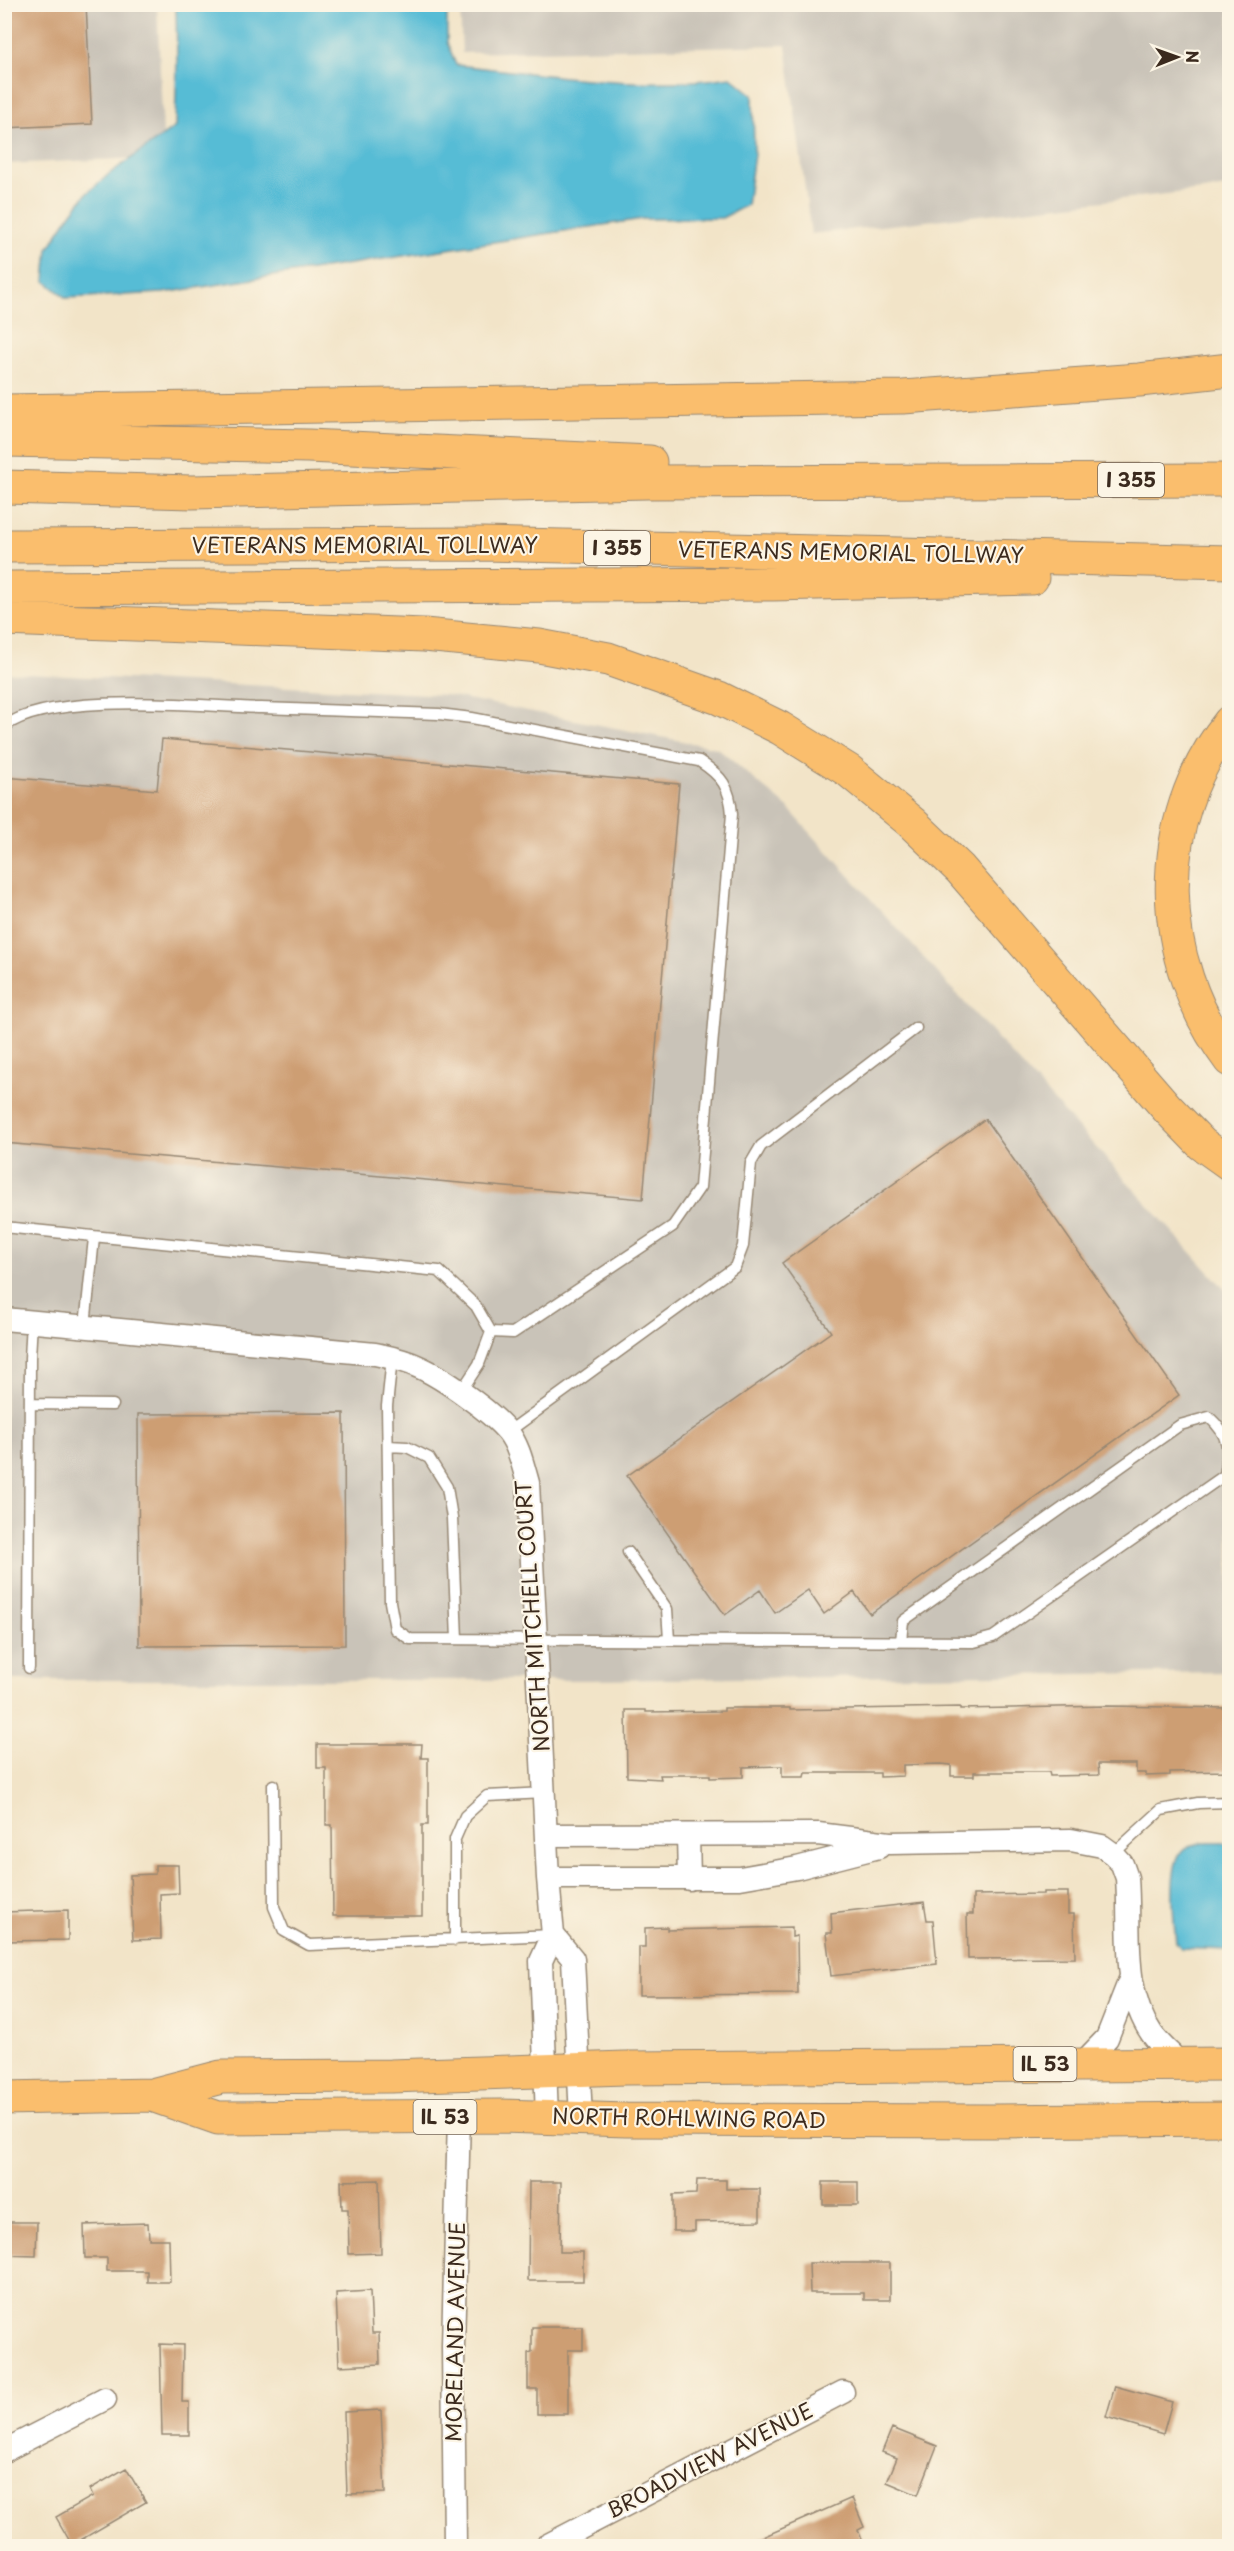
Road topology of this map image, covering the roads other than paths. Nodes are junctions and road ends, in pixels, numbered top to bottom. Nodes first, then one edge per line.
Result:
1 (1230, 370) edge
2 (4, 411) edge
3 (4, 440) edge
4 (1230, 480) edge
5 (1032, 481) junction
6 (4, 487) edge
7 (4, 546) edge
8 (1230, 562) edge
9 (1230, 574) edge
10 (4, 588) edge
11 (4, 619) edge
12 (1230, 722) edge
13 (4, 727) edge
14 (916, 1028) dead end
15 (1230, 1060) edge
16 (1230, 1164) edge
17 (4, 1227) edge
18 (94, 1238) junction
19 (4, 1319) edge
20 (32, 1321) junction
21 (85, 1326) junction
22 (491, 1332) junction
23 (392, 1358) junction
24 (460, 1393) junction
25 (30, 1404) junction
26 (113, 1405) dead end
27 (508, 1432) junction
28 (388, 1446) junction
29 (628, 1552) dead end
30 (457, 1639) junction
31 (536, 1639) junction
32 (669, 1640) junction
33 (901, 1641) junction
34 (29, 1668) dead end
35 (273, 1785) dead end
36 (544, 1793) junction
37 (1230, 1802) edge
38 (546, 1835) junction
39 (688, 1835) junction
40 (890, 1844) junction
41 (1113, 1854) junction
42 (548, 1878) junction
43 (689, 1879) junction
44 (553, 1935) junction
45 (455, 1940) junction
46 (1131, 1977) junction
47 (1082, 2064) junction
48 (1181, 2064) junction
49 (1230, 2064) edge
50 (545, 2070) junction
51 (579, 2070) junction
52 (152, 2095) junction
53 (4, 2098) edge
54 (459, 2117) junction
55 (547, 2117) junction
56 (581, 2117) junction
57 (1230, 2119) edge
58 (843, 2392) dead end
59 (105, 2399) dead end
60 (4, 2451) edge
61 (455, 2547) edge
62 (546, 2547) edge

1 - 2 main road
3 - 5 main road
4 - 5 main road, I 355
5 - 6 main road, I 355
7 - 8 main road, VETERANS MEMORIAL TOLLWAY / I 355
9 - 10 main road
11 - 16 main road
12 - 15 main road
13 - 22 lane
14 - 27 lane
17 - 18 lane
18 - 21 lane
18 - 22 lane
19 - 20 street, NORTH MITCHELL COURT
20 - 21 street, NORTH MITCHELL COURT
20 - 25 lane
21 - 23 street, NORTH MITCHELL COURT
22 - 24 lane
23 - 24 street, NORTH MITCHELL COURT
23 - 28 lane
24 - 27 street, NORTH MITCHELL COURT
25 - 26 lane
25 - 34 lane
27 - 31 street, NORTH MITCHELL COURT
28 - 30 lane
28 - 30 lane
29 - 32 lane
30 - 31 lane
31 - 32 lane
31 - 36 street, NORTH MITCHELL COURT
32 - 33 lane
33 - 33 lane
35 - 45 lane
36 - 38 street, NORTH MITCHELL COURT
36 - 45 lane
37 - 41 lane
38 - 39 street
38 - 42 street, NORTH MITCHELL COURT
39 - 40 street
39 - 43 street
40 - 41 street
40 - 43 street
41 - 46 street
42 - 43 street
42 - 44 street, NORTH MITCHELL COURT
44 - 45 lane
44 - 50 street, NORTH MITCHELL COURT
44 - 51 street
46 - 47 street
46 - 48 street
47 - 48 main road, NORTH ROHLWING ROAD / IL 53
47 - 51 main road, NORTH ROHLWING ROAD / IL 53
48 - 49 main road, NORTH ROHLWING ROAD / IL 53
50 - 51 main road, NORTH ROHLWING ROAD / IL 53
50 - 52 main road, NORTH ROHLWING ROAD / IL 53
50 - 55 street, NORTH MITCHELL COURT
51 - 56 street
52 - 53 main road, NORTH ROHLWING ROAD / IL 53
52 - 54 main road, NORTH ROHLWING ROAD / IL 53
54 - 55 main road, NORTH ROHLWING ROAD / IL 53
54 - 61 street, MORELAND AVENUE
55 - 56 main road, NORTH ROHLWING ROAD / IL 53
56 - 57 main road, NORTH ROHLWING ROAD / IL 53
58 - 62 street, BROADVIEW AVENUE
59 - 60 street

